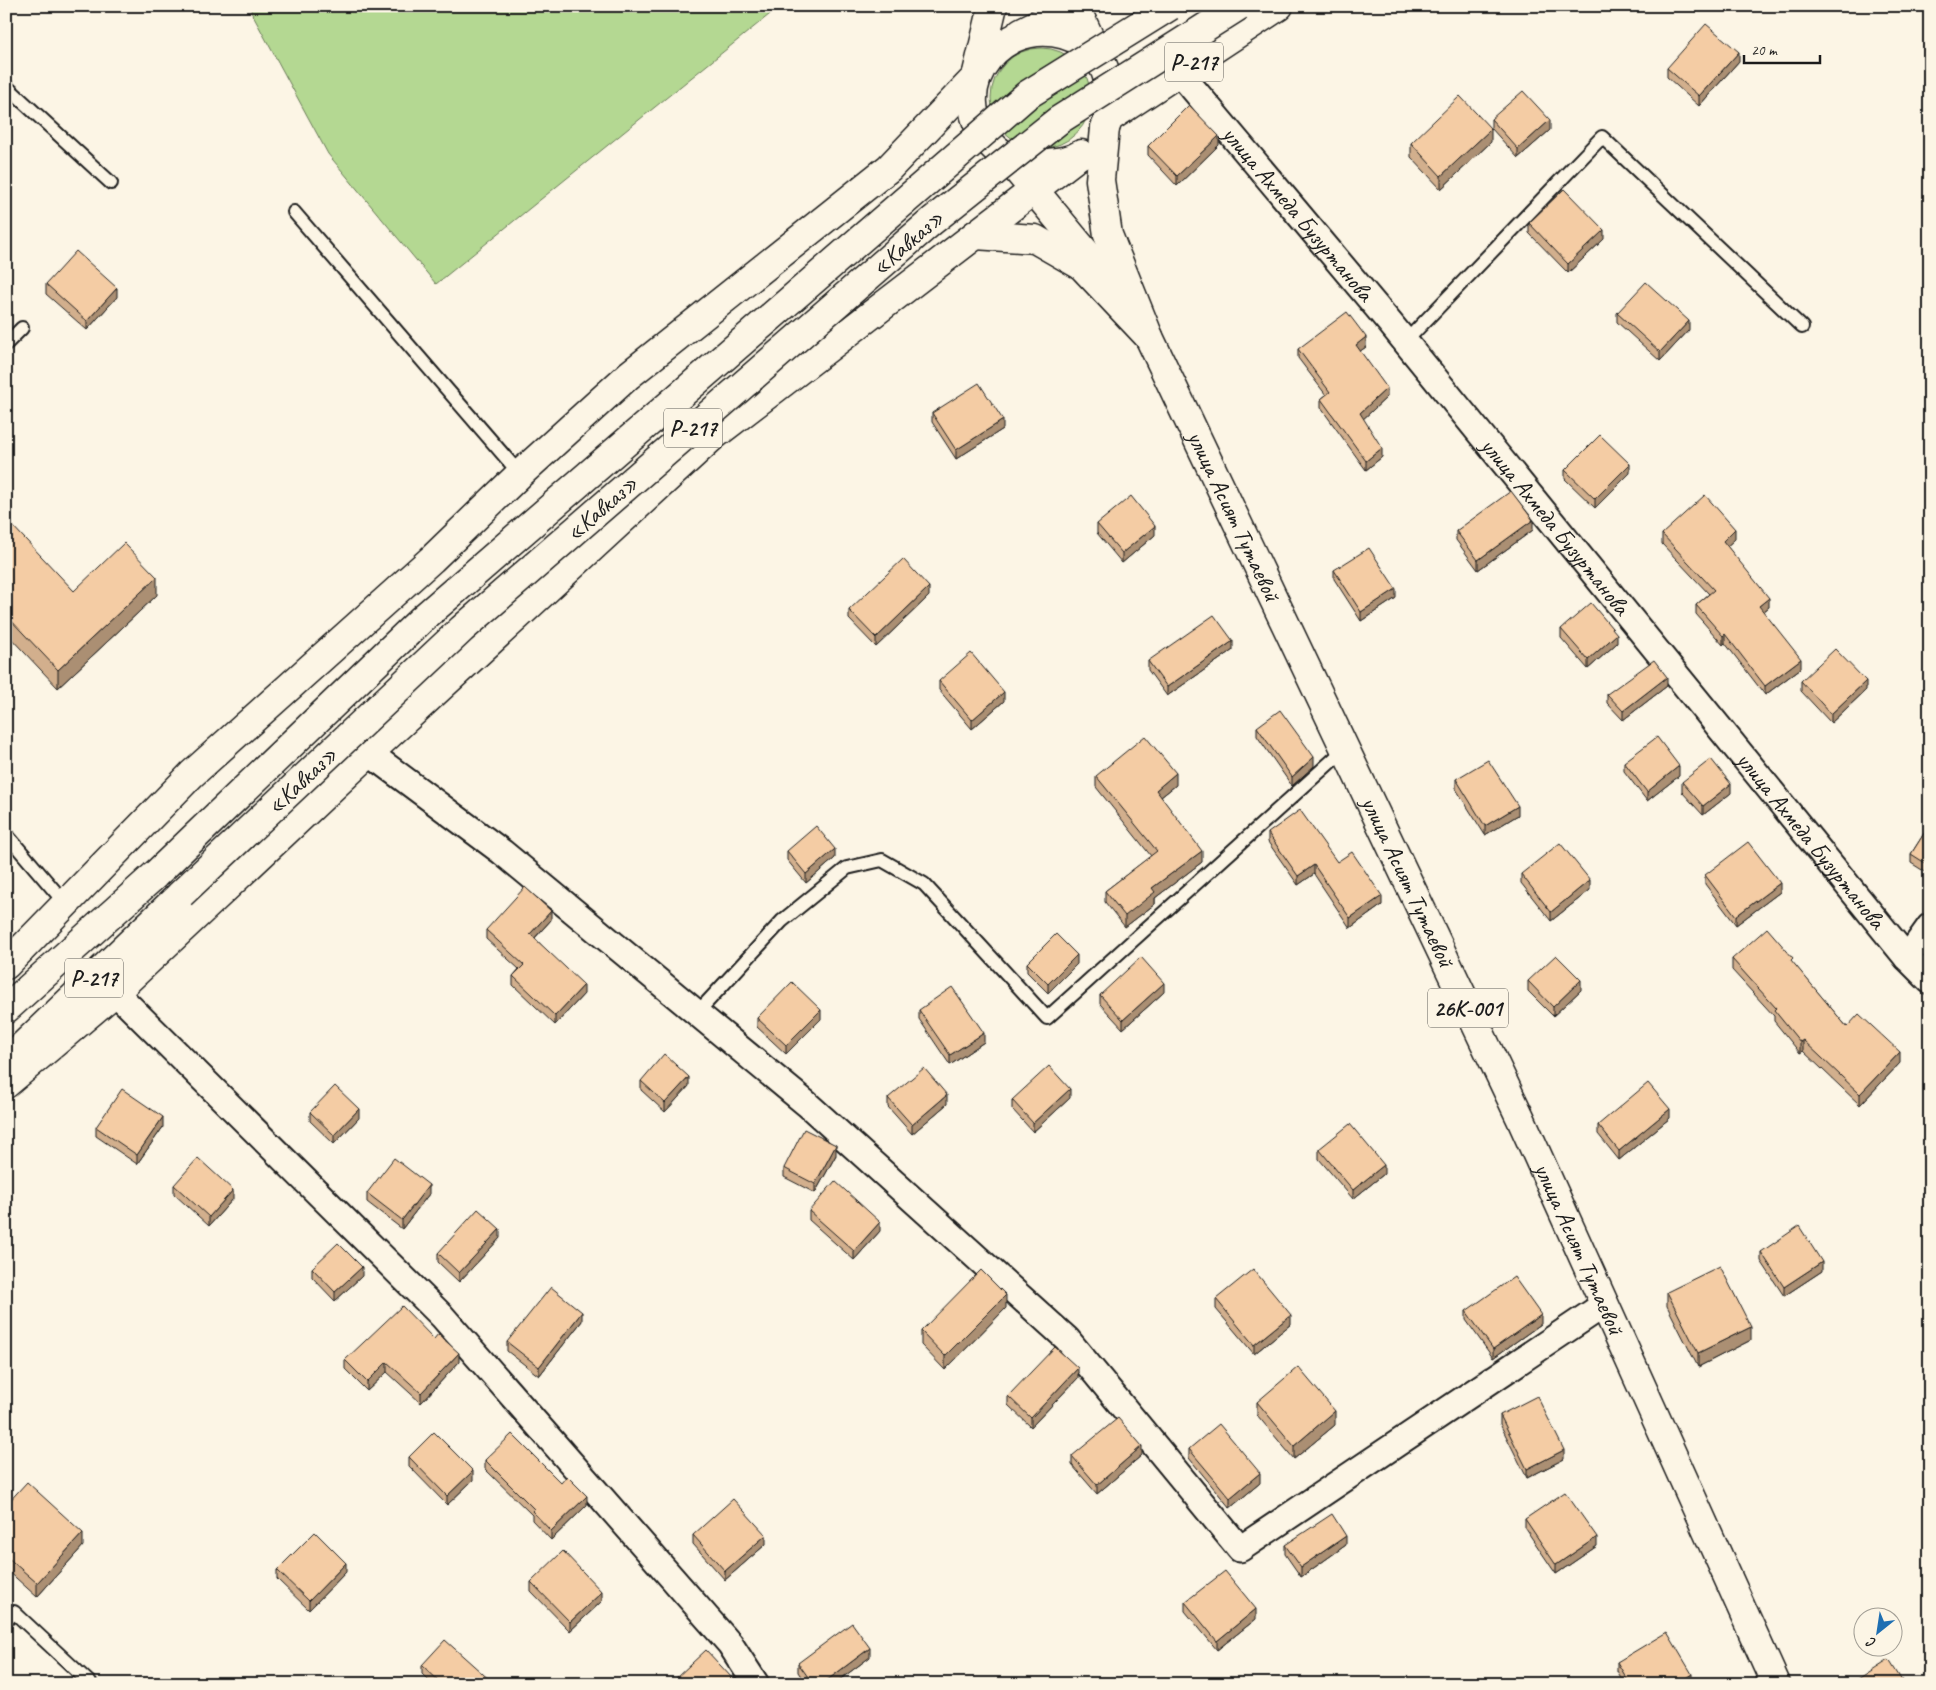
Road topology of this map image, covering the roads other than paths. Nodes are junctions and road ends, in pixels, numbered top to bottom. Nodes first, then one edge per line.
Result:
1 (993, 6) edge
2 (1076, 6) edge
3 (1170, 6) edge
4 (1240, 6) edge
5 (1279, 6) edge
6 (1021, 32) junction
7 (1100, 60) junction
8 (1179, 72) junction
9 (976, 77) junction
10 (6, 86) edge
11 (1107, 123) junction
12 (1004, 156) junction
13 (1072, 160) junction
14 (111, 183) dead end
15 (1035, 190) junction
16 (294, 212) dead end
17 (976, 235) junction
18 (1802, 327) dead end
19 (22, 328) dead end
20 (1150, 337) junction
21 (1405, 342) junction
22 (6, 344) edge
23 (520, 474) junction
24 (1346, 750) junction
25 (370, 753) junction
26 (6, 834) edge
27 (65, 902) junction
28 (1930, 926) edge
29 (1907, 958) junction
30 (6, 965) edge
31 (1930, 981) edge
32 (115, 992) junction
33 (6, 1009) edge
34 (697, 1013) junction
35 (6, 1062) edge
36 (6, 1084) edge
37 (1605, 1304) junction
38 (6, 1621) edge
39 (91, 1684) edge
40 (756, 1684) edge
41 (1776, 1684) edge

1 - 9 main road
2 - 6 main road
2 - 7 main road
3 - 33 main road, «Кавказ» / Р-217, bridge
4 - 35 main road, «Кавказ» / Р-217, bridge
5 - 8 main road, Р-217
6 - 7 main road
6 - 9 main road
7 - 11 main road
8 - 11 main road, Р-217
8 - 21 street, улица Ахмеда Бузуртанова
9 - 12 main road
9 - 23 main road
10 - 14 lane
11 - 13 main road
11 - 20 main road, улица Асият Тутаевой
12 - 13 main road
12 - 15 main road
13 - 15 main road
15 - 17 main road
15 - 20 main road
16 - 23 lane
17 - 20 main road
17 - 25 main road, Р-217
18 - 21 lane
19 - 22 lane
20 - 24 main road, улица Асият Тутаевой / 26К-001
21 - 29 street, улица Ахмеда Бузуртанова
23 - 27 main road
24 - 34 lane
24 - 37 main road, улица Асият Тутаевой / 26К-001
25 - 32 main road, Р-217
25 - 34 street
26 - 27 lane
27 - 30 main road
28 - 29 street
29 - 31 street, улица Ахмеда Бузуртанова
32 - 36 main road, Р-217
32 - 40 street
34 - 37 street
37 - 41 main road, улица Асият Тутаевой / 26К-001
38 - 39 lane

